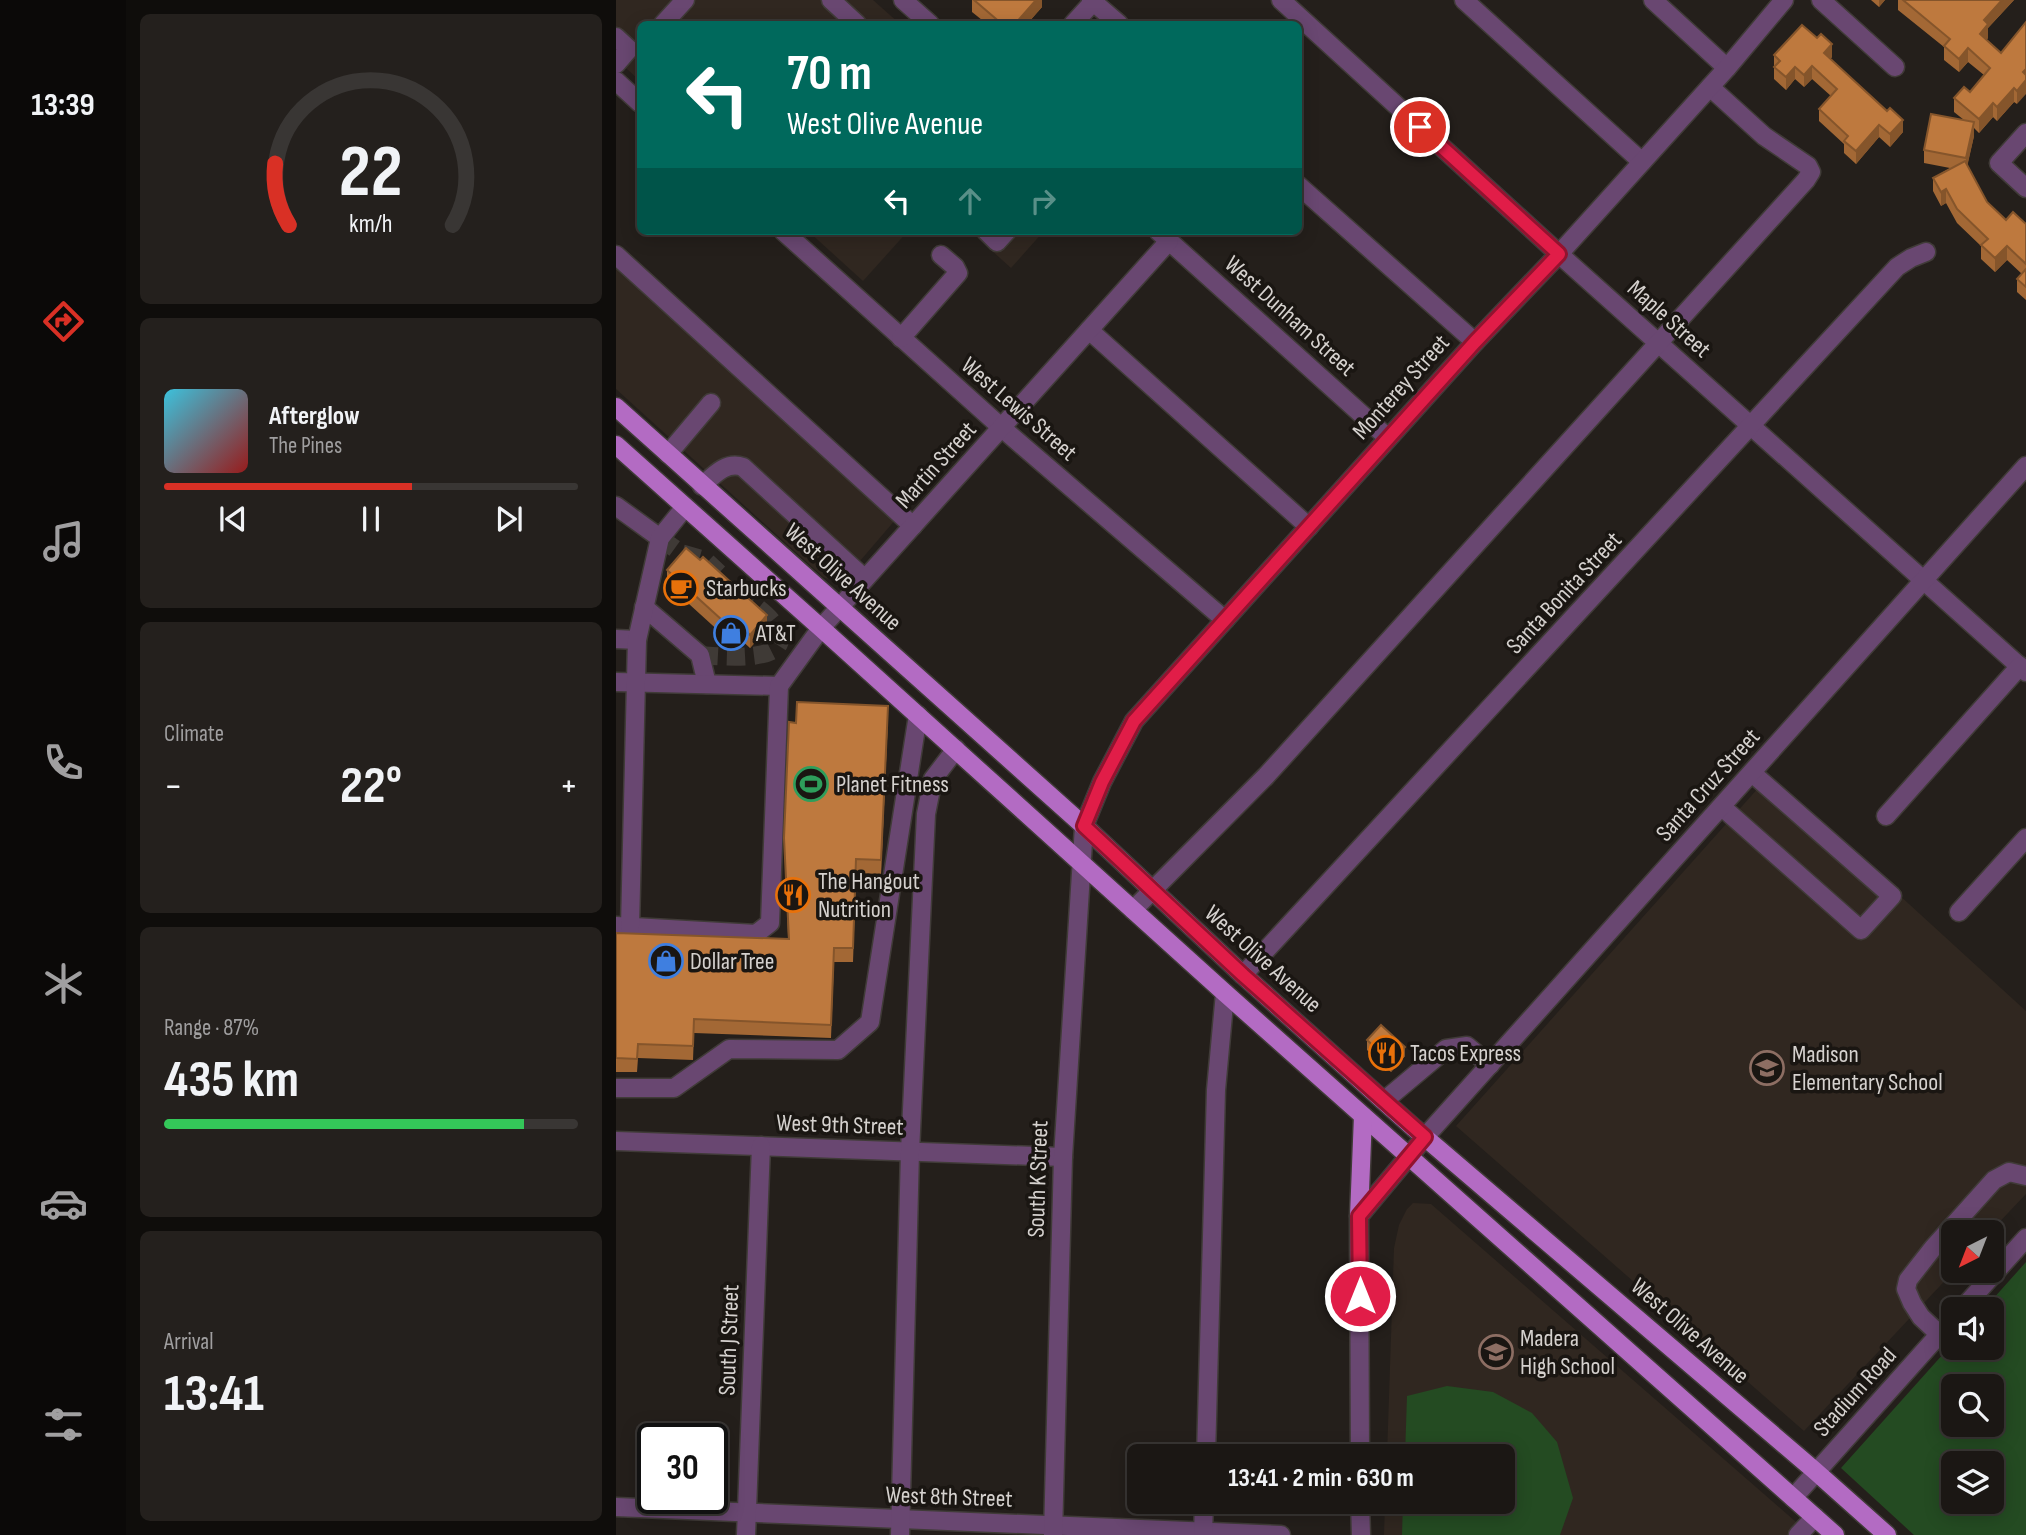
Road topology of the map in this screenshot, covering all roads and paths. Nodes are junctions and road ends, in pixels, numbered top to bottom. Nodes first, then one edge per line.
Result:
1 (685, 0) edge
2 (831, 0) edge
3 (903, 0) edge
4 (1281, 0) edge
5 (1464, 0) edge
6 (1653, 0) edge
7 (1784, 0) edge
8 (1821, 0) edge
9 (1093, 1) edge
10 (666, 21) edge
11 (854, 21) edge
12 (920, 21) edge
13 (1076, 21) edge
14 (1116, 21) edge
15 (628, 44) edge
16 (616, 64) edge
17 (1895, 67) dead end
18 (1727, 68) junction
19 (616, 81) edge
20 (1710, 87) junction
21 (637, 100) edge
22 (2026, 133) edge
23 (1642, 162) junction
24 (1302, 188) edge
25 (2026, 188) edge
26 (787, 235) edge
27 (990, 235) edge
28 (1003, 235) edge
29 (1164, 236) edge
30 (1926, 252) dead end
31 (1559, 254) junction
32 (616, 255) edge
33 (941, 255) dead end
34 (1089, 330) junction
35 (901, 338) junction
36 (1475, 342) junction
37 (1659, 344) junction
38 (711, 403) dead end
39 (616, 407) edge
40 (1752, 426) junction
41 (1002, 428) junction
42 (1388, 438) junction
43 (616, 445) edge
44 (668, 454) junction
45 (2026, 466) edge
46 (702, 486) junction
47 (617, 507) edge
48 (685, 507) junction
49 (913, 526) junction
50 (1309, 527) junction
51 (660, 537) junction
52 (865, 579) junction
53 (1925, 580) junction
54 (645, 607) junction
55 (840, 607) junction
56 (1225, 620) junction
57 (821, 628) junction
58 (616, 639) edge
59 (637, 640) junction
60 (2023, 669) edge
61 (616, 682) edge
62 (636, 683) junction
63 (707, 684) junction
64 (779, 686) junction
65 (918, 715) junction
66 (956, 749) junction
67 (625, 770) edge
68 (1752, 773) junction
69 (1721, 807) junction
70 (1886, 816) dead end
71 (1084, 826) junction
72 (2026, 838) edge
73 (1081, 864) junction
74 (1152, 891) junction
75 (1133, 910) junction
76 (1959, 912) dead end
77 (623, 927) edge
78 (1243, 975) junction
79 (1225, 993) junction
80 (1490, 1065) junction
81 (616, 1088) edge
82 (1384, 1101) junction
83 (1363, 1116) junction
84 (1425, 1137) junction
85 (616, 1141) edge
86 (761, 1146) junction
87 (910, 1152) junction
88 (1063, 1157) junction
89 (1408, 1157) junction
90 (2026, 1176) edge
91 (1359, 1216) junction
92 (2026, 1238) edge
93 (1973, 1297) edge
94 (1939, 1334) joint
95 (1206, 1444) edge
96 (1360, 1444) edge
97 (1816, 1472) junction
98 (1793, 1498) junction
99 (616, 1507) edge
100 (747, 1513) junction
101 (1204, 1514) edge
102 (1360, 1514) edge
103 (1815, 1517) junction
104 (900, 1527) edge
105 (1053, 1530) edge
106 (1203, 1533) edge
107 (746, 1535) edge
108 (1281, 1535) edge
109 (1360, 1535) edge
110 (1798, 1535) edge
111 (1835, 1535) edge
112 (1887, 1535) edge

1 - 10 street
2 - 11 street
3 - 12 street
4 - 31 street, Maple Street
5 - 23 street
6 - 18 street
7 - 18 street, Monterey Street
8 - 17 street
9 - 13 street
9 - 14 street
15 - 16 street
18 - 20 street, Monterey Street
19 - 21 street
20 - 23 street, Monterey Street
20 - 37 street
22 - 25 street
23 - 31 street, Monterey Street
24 - 36 street
26 - 35 street, West Lewis Street
27 - 28 street
29 - 34 street, Martin Street
29 - 42 street, West Dunham Street
30 - 40 street, Santa Bonita Street
31 - 36 street, Monterey Street
31 - 37 street, Maple Street
32 - 49 street
33 - 35 street
34 - 41 street, Martin Street
34 - 50 street
35 - 41 street, West Lewis Street
36 - 42 street, Monterey Street
37 - 40 street, Maple Street
37 - 74 street
38 - 44 street
39 - 44 main road, West Olive Avenue
40 - 53 street, Maple Street
40 - 78 street, Santa Bonita Street
41 - 49 street, Martin Street
41 - 56 street, West Lewis Street
42 - 50 street, Monterey Street
43 - 48 main road, West Olive Avenue
44 - 46 main road, West Olive Avenue
45 - 53 street, Santa Cruz Street
46 - 52 street
46 - 55 main road, West Olive Avenue
47 - 51 street
48 - 51 street
48 - 57 main road, West Olive Avenue
49 - 52 street, Martin Street
50 - 56 street, Monterey Street
51 - 54 street
52 - 55 street, Martin Street
53 - 60 street, Maple Street
53 - 68 street, Santa Cruz Street
54 - 59 street
54 - 63 street
55 - 57 street, Martin Street
55 - 71 main road, West Olive Avenue
56 - 71 street, Monterey Street
57 - 64 street, Martin Street
57 - 65 main road, West Olive Avenue
58 - 59 street
59 - 62 street
60 - 70 street
61 - 62 street
62 - 63 street
62 - 67 street
63 - 64 street
64 - 77 street
65 - 66 main road, West Olive Avenue
65 - 81 street
66 - 73 main road, West Olive Avenue
66 - 87 street
67 - 77 street
68 - 69 street, Santa Cruz Street
68 - 69 street
69 - 80 street, Santa Cruz Street
71 - 73 street, South K Street
71 - 74 main road, West Olive Avenue
72 - 76 street
73 - 75 main road, West Olive Avenue
73 - 88 street, South K Street
74 - 75 street
74 - 78 main road, West Olive Avenue
75 - 79 main road, West Olive Avenue
78 - 82 main road, West Olive Avenue
79 - 83 main road, West Olive Avenue
79 - 95 street
80 - 82 street
80 - 84 street, Santa Cruz Street
82 - 84 main road, West Olive Avenue
83 - 89 main road, West Olive Avenue
83 - 91 main road
84 - 89 street, Santa Cruz Street
84 - 97 main road, West Olive Avenue
85 - 86 street, West 9th Street
86 - 87 street, West 9th Street
86 - 100 street, South J Street
87 - 88 street, West 9th Street
87 - 104 street
88 - 105 street, South K Street
89 - 91 street, Santa Cruz Street
89 - 98 main road, West Olive Avenue
90 - 94 street
91 - 96 street
92 - 93 street
94 - 97 street, Stadium Road
97 - 98 street, Stadium Road
97 - 112 main road, West Olive Avenue
98 - 103 main road, West Olive Avenue
99 - 100 street, West 8th Street
100 - 104 street, West 8th Street
100 - 107 street, South J Street
101 - 106 street
102 - 109 street
103 - 110 street
103 - 111 main road, West Olive Avenue
104 - 105 street, West 8th Street
105 - 106 street, West 8th Street
106 - 108 street, West 8th Street

